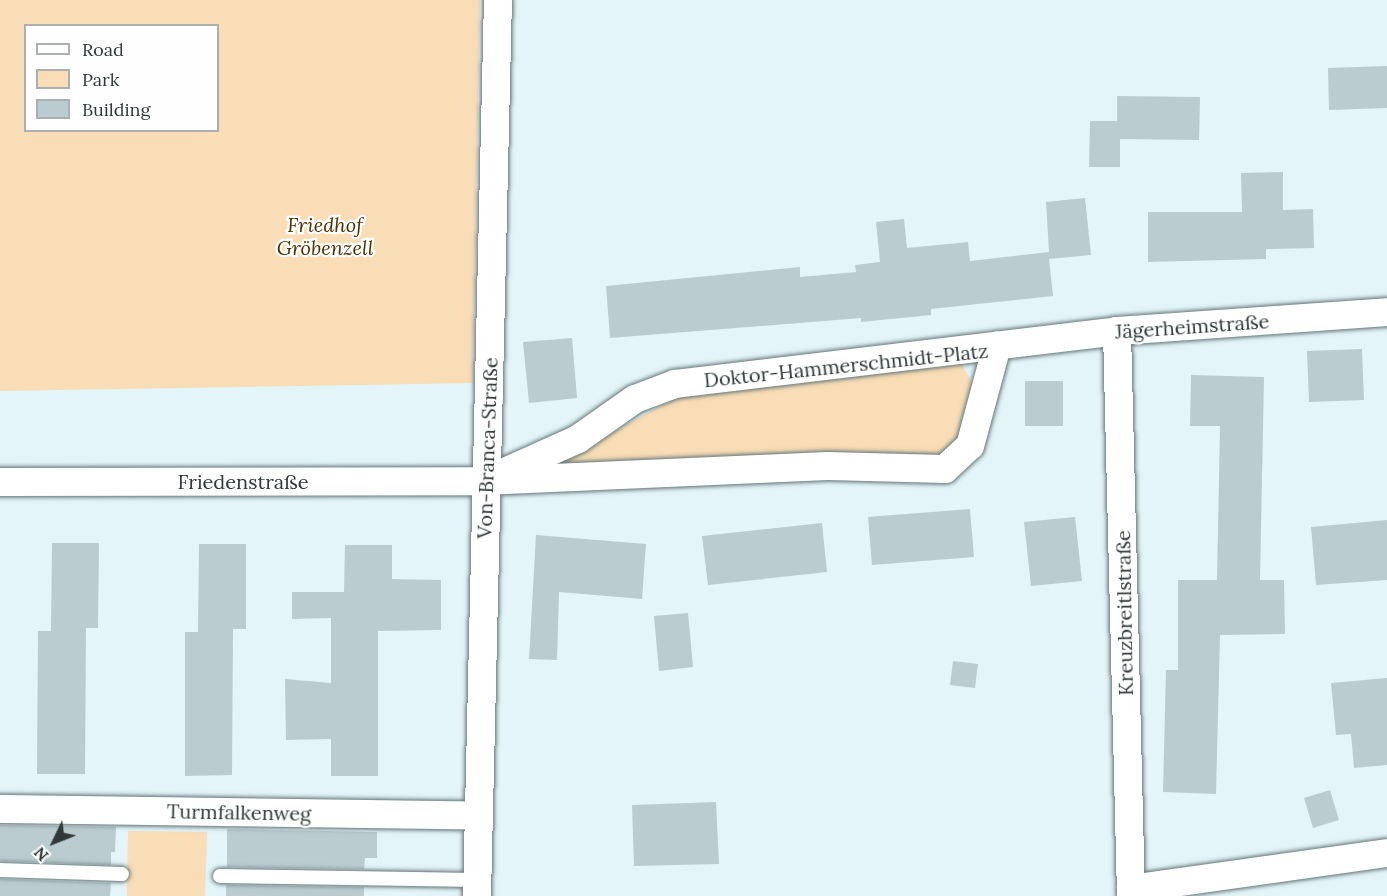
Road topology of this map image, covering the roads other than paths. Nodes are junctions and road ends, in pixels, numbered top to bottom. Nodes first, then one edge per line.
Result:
1 (498, 0) edge
2 (1387, 312) edge
3 (1117, 331) junction
4 (997, 346) junction
5 (485, 481) junction
6 (0, 482) edge
7 (0, 809) edge
8 (478, 816) junction
9 (1387, 853) edge
10 (0, 870) edge
11 (122, 874) dead end
12 (220, 876) dead end
13 (477, 888) edge
14 (1131, 892) edge

1 - 5 street, Von-Branca-Straße
2 - 3 street, Jägerheimstraße
3 - 4 street, Jägerheimstraße
3 - 14 street, Kreuzbreitlstraße
4 - 5 street, Doktor-Hammerschmidt-Platz
4 - 5 street, Doktor-Hammerschmidt-Platz
5 - 6 street, Friedenstraße
5 - 8 street, Von-Branca-Straße
7 - 8 street, Turmfalkenweg
8 - 13 street, Von-Branca-Straße
9 - 14 street
10 - 11 lane
12 - 13 lane

